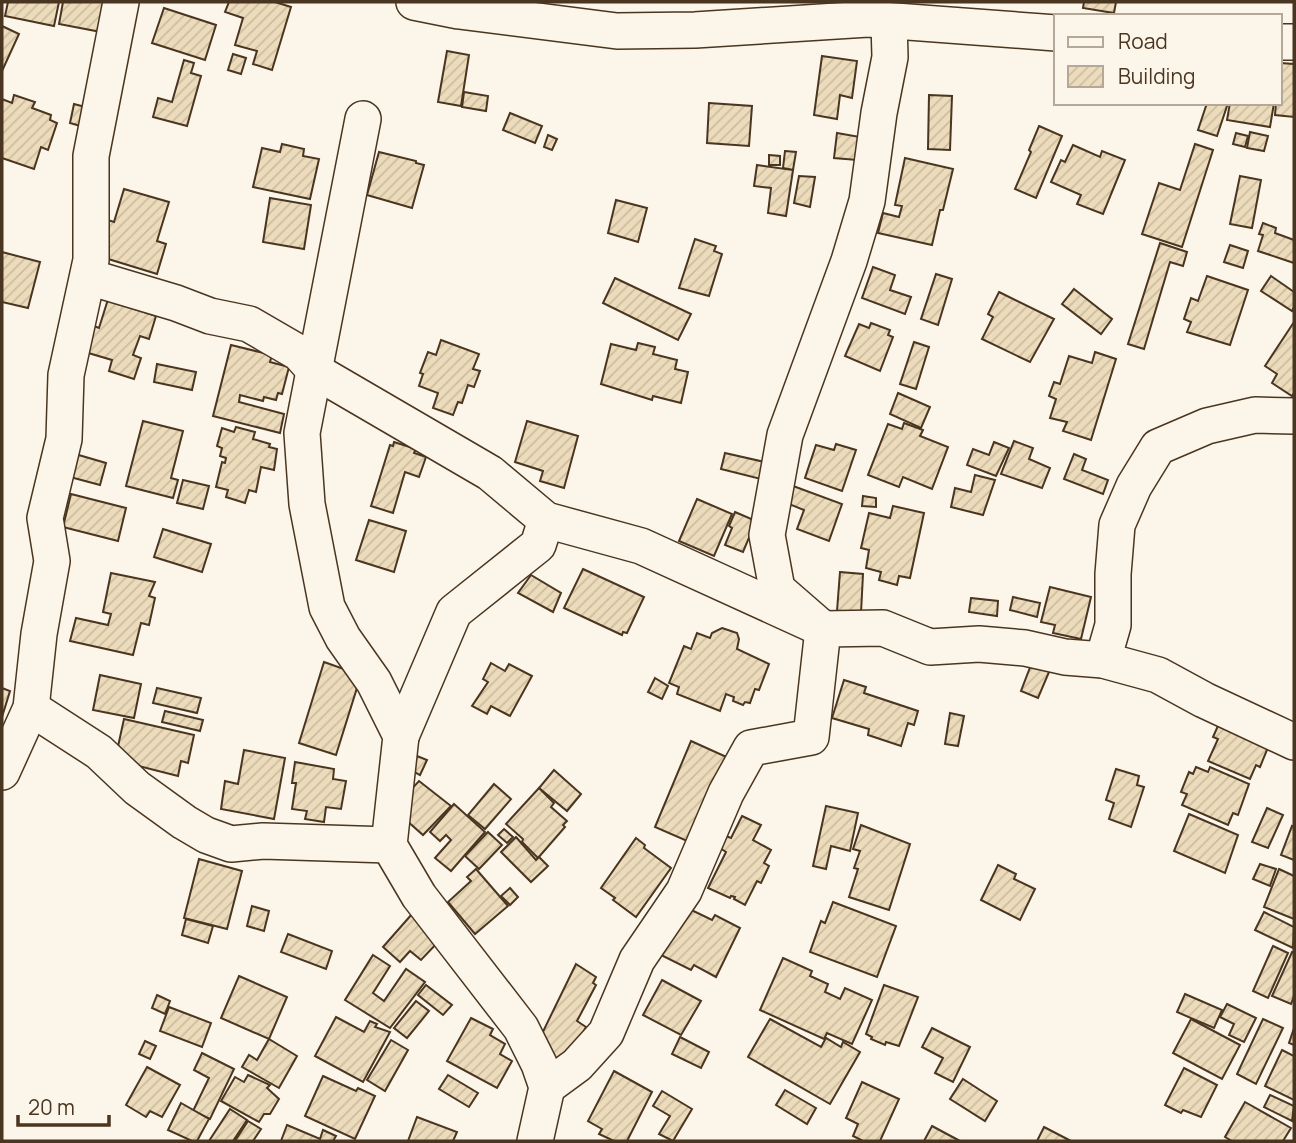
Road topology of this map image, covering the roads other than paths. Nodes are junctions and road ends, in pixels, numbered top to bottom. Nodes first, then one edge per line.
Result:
1 (121, 2) edge
2 (414, 2) edge
3 (889, 22) junction
4 (1054, 33) edge
5 (363, 118) dead end
6 (89, 277) junction
7 (315, 371) junction
8 (1294, 416) edge
9 (546, 520) junction
10 (823, 629) junction
11 (1102, 660) junction
12 (31, 708) junction
13 (401, 736) junction
14 (1294, 742) edge
15 (2, 772) edge
16 (389, 845) junction
17 (547, 1087) junction
18 (534, 1141) edge

1 - 6 street
2 - 3 street
3 - 4 street
3 - 10 street
5 - 7 street
6 - 7 street
6 - 12 street
7 - 9 street
7 - 13 street
8 - 11 street
9 - 10 street
9 - 13 street
10 - 11 street
10 - 17 street
11 - 14 street
12 - 15 street
12 - 16 street
13 - 16 street
16 - 17 street
17 - 18 street

